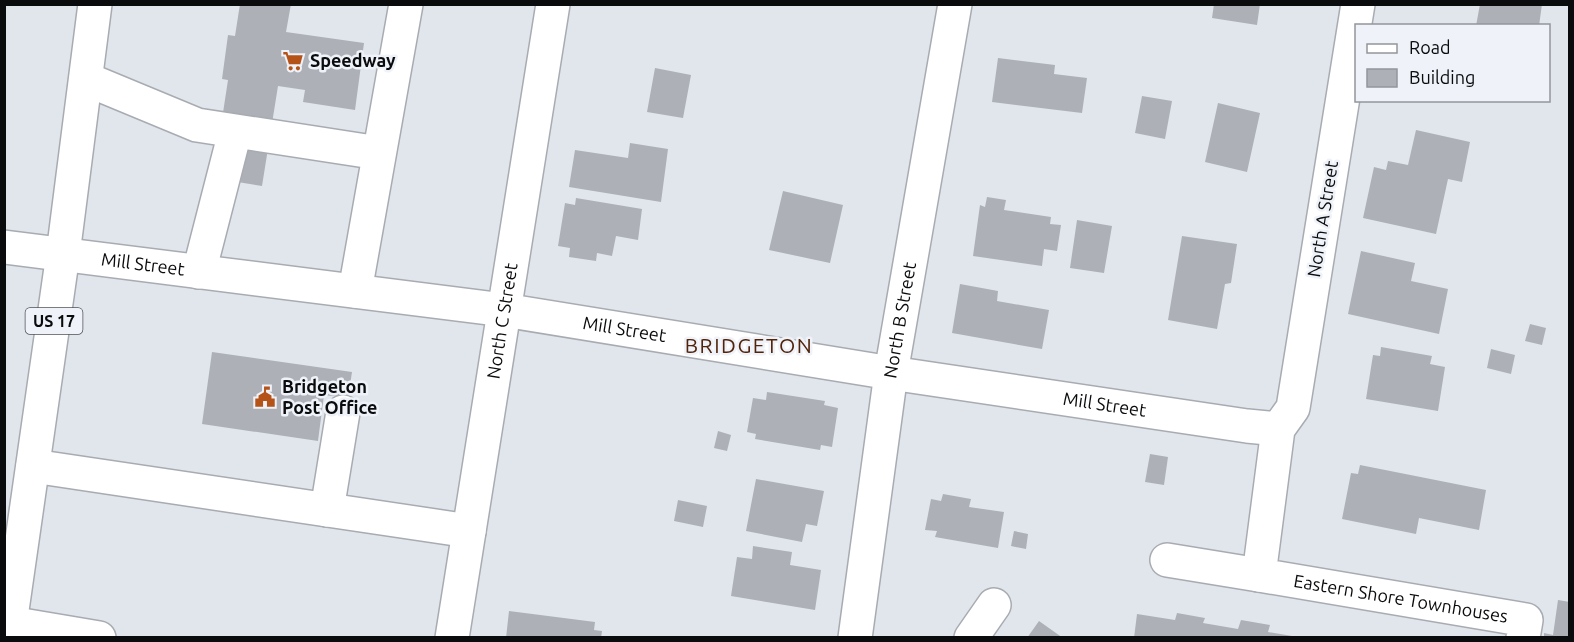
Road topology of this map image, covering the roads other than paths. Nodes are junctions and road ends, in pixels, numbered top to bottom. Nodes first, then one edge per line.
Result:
1 (95, 4) edge
2 (406, 4) edge
3 (553, 4) edge
4 (955, 4) edge
5 (1358, 4) edge
6 (86, 79) junction
7 (235, 132) junction
8 (379, 153) junction
9 (4, 247) edge
10 (63, 254) junction
11 (199, 272) junction
12 (355, 291) junction
13 (504, 310) junction
14 (891, 373) junction
15 (343, 412) dead end
16 (1278, 429) junction
17 (33, 465) junction
18 (327, 510) junction
19 (469, 531) junction
20 (1167, 560) dead end
21 (1259, 575) junction
22 (994, 604) dead end
23 (9, 630) edge
24 (99, 638) edge
25 (452, 638) edge
26 (855, 638) edge
27 (971, 638) edge
28 (1523, 638) edge

1 - 6 main road, US 17
2 - 8 main road
3 - 13 main road, North C Street
4 - 14 main road, North B Street
5 - 16 main road, North A Street
6 - 7 main road
6 - 10 main road, US 17
7 - 8 main road
7 - 11 main road
8 - 12 main road
9 - 10 main road, Mill Street
10 - 11 main road, Mill Street
10 - 17 main road, US 17
11 - 12 main road, Mill Street
12 - 13 main road, Mill Street
13 - 14 main road, Mill Street
13 - 19 main road, North C Street
14 - 16 main road, Mill Street
14 - 26 main road, North B Street
15 - 18 main road
16 - 21 main road
17 - 18 main road
17 - 23 main road, US 17
18 - 19 main road
19 - 25 main road, North C Street
20 - 21 main road, Eastern Shore Townhouses
21 - 28 main road, Eastern Shore Townhouses
22 - 27 main road
23 - 24 main road

